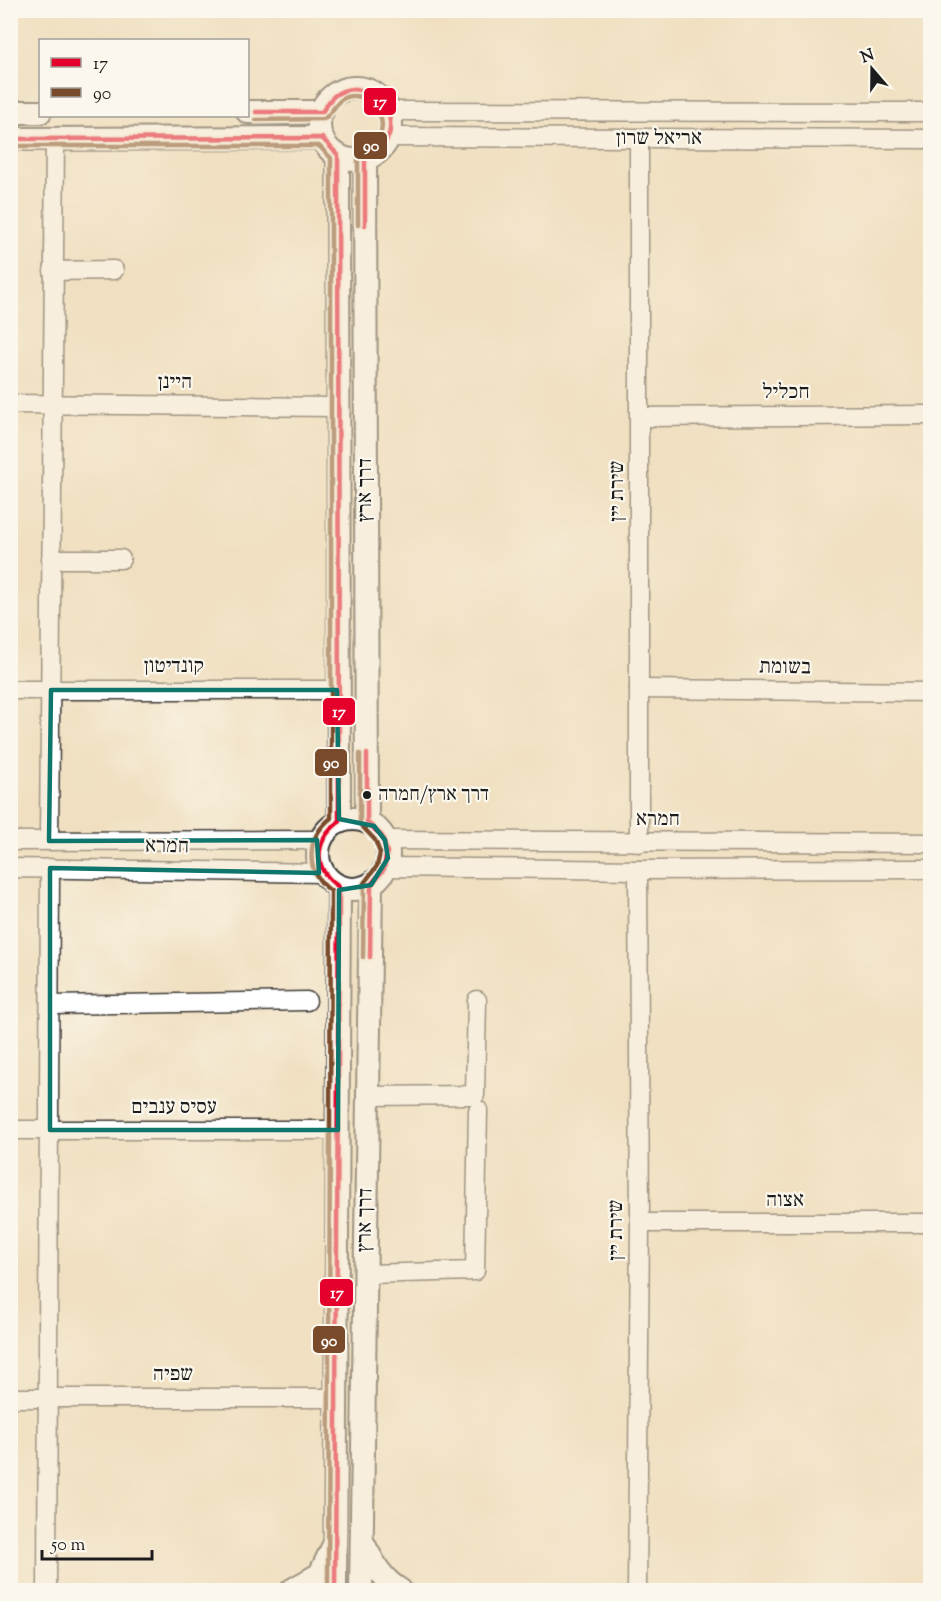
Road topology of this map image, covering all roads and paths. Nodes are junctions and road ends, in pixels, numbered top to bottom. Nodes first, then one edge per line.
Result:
1 (388, 111) junction
2 (10, 112) edge
3 (39, 112) edge
4 (249, 112) edge
5 (322, 112) junction
6 (930, 112) edge
7 (388, 137) junction
8 (322, 138) junction
9 (10, 139) edge
10 (55, 139) junction
11 (639, 139) junction
12 (930, 139) edge
13 (338, 155) junction
14 (365, 158) junction
15 (114, 270) dead end
16 (53, 271) junction
17 (10, 404) edge
18 (51, 404) junction
19 (339, 407) junction
20 (930, 415) edge
21 (641, 417) junction
22 (51, 559) junction
23 (121, 559) dead end
24 (639, 689) junction
25 (10, 690) edge
26 (51, 690) junction
27 (337, 690) junction
28 (930, 692) edge
29 (339, 822) junction
30 (367, 822) junction
31 (321, 840) junction
32 (385, 840) junction
33 (10, 841) edge
34 (50, 841) junction
35 (639, 843) junction
36 (930, 843) edge
37 (386, 867) junction
38 (10, 868) edge
39 (50, 868) junction
40 (930, 869) edge
41 (639, 870) junction
42 (331, 880) junction
43 (371, 885) junction
44 (477, 1000) dead end
45 (307, 1001) dead end
46 (50, 1005) junction
47 (368, 1096) junction
48 (478, 1110) dead end
49 (10, 1130) edge
50 (50, 1130) junction
51 (338, 1130) junction
52 (640, 1223) junction
53 (930, 1223) edge
54 (366, 1275) junction
55 (10, 1398) edge
56 (50, 1398) junction
57 (334, 1398) junction
58 (362, 1540) junction
59 (335, 1543) junction
60 (47, 1590) edge
61 (292, 1590) edge
62 (335, 1590) edge
63 (361, 1590) edge
64 (400, 1590) edge
65 (637, 1590) edge

1 - 5 main road
1 - 6 street, אריאל שרון
1 - 7 main road
2 - 3 main road
4 - 5 main road
5 - 8 main road
7 - 11 street, אריאל שרון
7 - 14 main road
8 - 10 main road
8 - 13 main road
9 - 10 main road
10 - 16 street
11 - 12 street, אריאל שרון
11 - 21 street, שירת יין
13 - 14 main road
13 - 19 main road, דרך ארץ
14 - 30 main road, דרך ארץ
15 - 16 street
16 - 18 street
17 - 18 street, היינן
18 - 19 street, היינן
18 - 22 street
19 - 27 main road, דרך ארץ
20 - 21 street, חכליל
21 - 24 street, שירת יין
22 - 23 street
22 - 26 street
24 - 28 street, בשומת
24 - 35 street, שירת יין
25 - 26 street, קונדיטון
26 - 27 street, קונדיטון
26 - 34 street
27 - 29 main road, דרך ארץ
29 - 30 main road
29 - 31 main road
30 - 32 main road
31 - 34 street, חמרא
31 - 42 main road
32 - 35 street, חמרא
32 - 37 main road
33 - 34 street, חמרא
35 - 36 street, חמרא
37 - 41 street
37 - 43 main road
38 - 39 street, חמרא
39 - 42 street, חמרא
39 - 46 street
40 - 41 street
41 - 52 street, שירת יין
42 - 43 main road
42 - 51 main road, דרך ארץ
43 - 47 main road, דרך ארץ
44 - 47 street
45 - 46 street
46 - 50 street
47 - 54 main road, דרך ארץ
48 - 54 street
49 - 50 street, עסיס ענבים
50 - 51 street, עסיס ענבים
50 - 56 street
51 - 57 main road, דרך ארץ
52 - 53 street, אצוה
52 - 65 street, שירת יין
54 - 58 main road, דרך ארץ
55 - 56 street, שפיה
56 - 57 street, שפיה
56 - 60 street
57 - 59 main road, דרך ארץ
58 - 63 main road, דרך ארץ
58 - 64 main road
59 - 61 main road
59 - 62 main road, דרך ארץ

